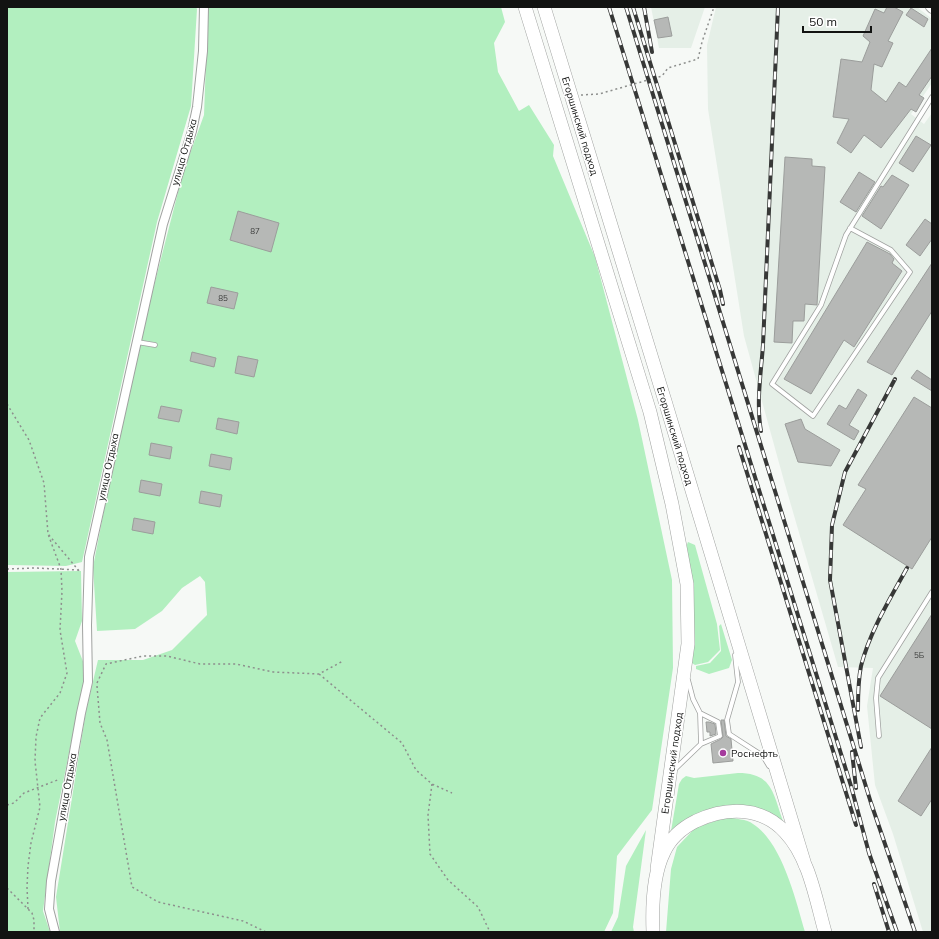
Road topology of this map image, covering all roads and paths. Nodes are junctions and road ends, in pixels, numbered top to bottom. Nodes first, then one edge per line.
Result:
1 (204, 7) edge
2 (524, 7) edge
3 (544, 7) edge
4 (714, 7) edge
5 (930, 7) edge
6 (932, 9) edge
7 (570, 95) junction
8 (932, 97) edge
9 (850, 228) junction
10 (136, 342) junction
11 (155, 345) dead end
12 (7, 404) edge
13 (48, 534) junction
14 (7, 569) edge
15 (61, 569) junction
16 (79, 570) junction
17 (88, 580) junction
18 (720, 581) junction
19 (932, 592) edge
20 (688, 644) junction
21 (343, 661) dead end
22 (319, 674) junction
23 (92, 683) junction
24 (700, 713) junction
25 (879, 736) dead end
26 (702, 744) junction
27 (671, 773) junction
28 (70, 775) junction
29 (780, 783) junction
30 (432, 784) junction
31 (39, 788) junction
32 (452, 793) dead end
33 (7, 805) edge
34 (805, 865) junction
35 (657, 869) junction
36 (7, 888) edge
37 (28, 909) junction
38 (34, 932) edge
39 (55, 932) edge
40 (266, 932) edge
41 (490, 932) edge
42 (653, 932) edge
43 (825, 932) edge

1 - 10 street, улица Отдыха
2 - 20 main road, Егоршинский подход
3 - 7 main road, Егоршинский подход
4 - 7 path
5 - 6 street
7 - 18 main road, Егоршинский подход
8 - 9 lane
9 - 9 lane
10 - 11 lane
10 - 17 street, улица Отдыха
12 - 13 path
13 - 15 path
13 - 16 path
14 - 15 path
15 - 16 path
15 - 31 path
16 - 17 path
17 - 23 street, улица Отдыха
18 - 29 main road, Егоршинский подход
18 - 29 lane
19 - 25 lane
20 - 24 lane
20 - 27 main road, Егоршинский подход
21 - 22 path
22 - 23 path
22 - 30 path
23 - 28 street, улица Отдыха
23 - 40 path
24 - 26 lane
24 - 26 lane
26 - 27 lane
27 - 35 main road, Егоршинский подход
28 - 31 path
28 - 39 street, улица Отдыха
29 - 34 main road, Егоршинский подход
30 - 32 path
30 - 41 path
31 - 33 path
31 - 37 path
34 - 35 main road
34 - 43 main road
35 - 42 main road
36 - 37 path
37 - 38 path

